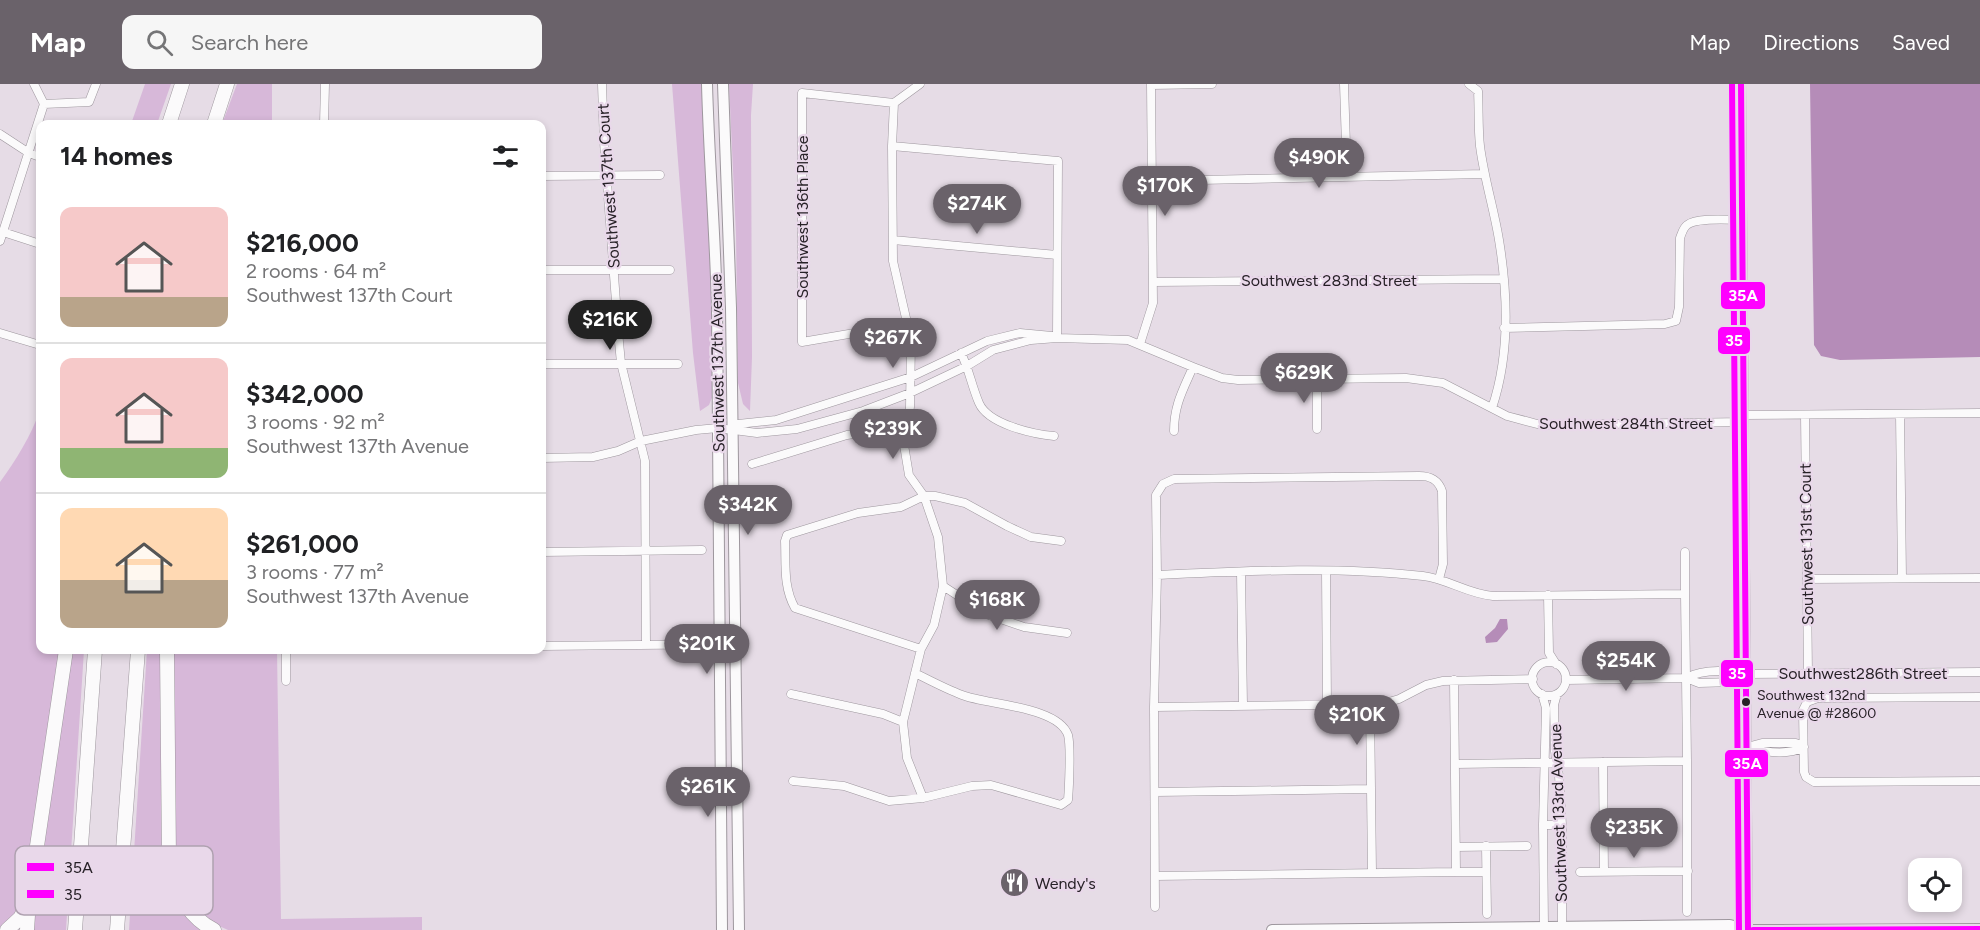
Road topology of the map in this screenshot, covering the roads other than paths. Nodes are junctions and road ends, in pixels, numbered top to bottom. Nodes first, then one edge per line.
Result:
1 (34, 84) edge
2 (96, 84) edge
3 (182, 84) edge
4 (227, 84) edge
5 (325, 84) edge
6 (602, 84) edge
7 (707, 84) edge
8 (723, 84) edge
9 (920, 84) edge
10 (1151, 84) edge
11 (1212, 84) edge
12 (1344, 84) edge
13 (1469, 84) edge
14 (1741, 84) edge
15 (894, 103) junction
16 (44, 105) junction
17 (39, 120) edge
18 (170, 120) edge
19 (215, 120) edge
20 (324, 120) edge
21 (36, 131) edge
22 (0, 134) edge
23 (892, 146) junction
24 (29, 153) junction
25 (36, 156) edge
26 (1485, 174) junction
27 (660, 175) dead end
28 (546, 176) edge
29 (606, 176) junction
30 (1347, 176) junction
31 (1152, 181) junction
32 (1742, 220) junction
33 (3, 232) junction
34 (894, 240) junction
35 (0, 241) edge
36 (36, 243) edge
37 (1057, 255) junction
38 (614, 269) junction
39 (546, 270) edge
40 (670, 270) dead end
41 (1504, 279) junction
42 (1153, 282) junction
43 (907, 324) junction
44 (1504, 328) junction
45 (0, 333) edge
46 (1057, 338) junction
47 (36, 344) edge
48 (1140, 344) junction
49 (961, 353) junction
50 (621, 363) junction
51 (546, 364) edge
52 (678, 364) dead end
53 (967, 366) junction
54 (1193, 367) junction
55 (910, 377) junction
56 (1317, 378) junction
57 (910, 393) junction
58 (1492, 408) junction
59 (1980, 413) edge
60 (1805, 414) junction
61 (1900, 414) junction
62 (1744, 419) junction
63 (908, 426) junction
64 (718, 428) junction
65 (732, 429) junction
66 (1317, 429) dead end
67 (1174, 431) dead end
68 (1054, 436) dead end
69 (641, 441) junction
70 (546, 458) edge
71 (752, 464) dead end
72 (924, 496) junction
73 (1061, 541) dead end
74 (644, 550) junction
75 (702, 550) dead end
76 (546, 552) edge
77 (1685, 552) dead end
78 (1326, 571) junction
79 (1241, 573) junction
80 (1157, 574) junction
81 (1902, 578) junction
82 (1980, 578) edge
83 (1439, 579) junction
84 (1807, 579) junction
85 (943, 586) junction
86 (1685, 594) junction
87 (1548, 596) junction
88 (1067, 633) dead end
89 (721, 644) junction
90 (735, 644) junction
91 (646, 645) junction
92 (546, 646) edge
93 (921, 649) junction
94 (1549, 653) junction
95 (65, 654) edge
96 (95, 654) edge
97 (138, 654) edge
98 (166, 654) edge
99 (286, 654) edge
100 (1543, 664) junction
101 (1556, 664) junction
102 (1980, 672) edge
103 (915, 673) junction
104 (1746, 674) junction
105 (1808, 674) junction
106 (1686, 678) junction
107 (1533, 679) junction
108 (1454, 680) junction
109 (1566, 680) junction
110 (286, 681) dead end
111 (790, 694) dead end
112 (1542, 694) junction
113 (1557, 694) junction
114 (1980, 697) edge
115 (1370, 704) junction
116 (1327, 705) junction
117 (1243, 706) junction
118 (1154, 707) junction
119 (903, 722) junction
120 (1747, 747) junction
121 (1804, 747) junction
122 (1687, 761) junction
123 (1603, 762) junction
124 (1545, 763) junction
125 (1557, 763) junction
126 (1455, 764) junction
127 (793, 781) dead end
128 (1980, 781) edge
129 (1371, 789) junction
130 (1155, 792) junction
131 (923, 798) junction
132 (736, 806) junction
133 (722, 807) junction
134 (1543, 825) junction
135 (1562, 825) junction
136 (37, 846) edge
137 (81, 846) edge
138 (123, 846) edge
139 (170, 846) edge
140 (1486, 846) junction
141 (1527, 846) dead end
142 (1456, 847) junction
143 (1688, 871) junction
144 (1456, 872) junction
145 (1486, 872) junction
146 (1580, 872) dead end
147 (1604, 872) junction
148 (1372, 873) junction
149 (1155, 876) junction
150 (1155, 907) dead end
151 (1688, 912) dead end
152 (1486, 914) dead end
153 (22, 915) edge
154 (28, 915) edge
155 (194, 915) edge
156 (1545, 928) edge
157 (1561, 928) edge
158 (1395, 929) edge
159 (1980, 929) edge
160 (7, 930) edge
161 (27, 930) edge
162 (214, 930) edge
163 (722, 930) edge
164 (738, 930) edge
165 (1272, 930) edge
166 (1284, 930) edge
167 (1293, 930) edge
168 (1748, 930) edge
169 (1753, 930) edge

1 - 16 street
2 - 16 street
3 - 18 highway
4 - 19 highway
5 - 20 street
6 - 29 street, Southwest 137th Court
7 - 64 main road, Southwest 137th Avenue
8 - 65 main road, Southwest 137th Avenue
9 - 15 street
10 - 11 street
10 - 31 street
12 - 30 street
13 - 26 street
14 - 32 street
15 - 23 street
15 - 43 street, Southwest 136th Place
16 - 17 street
21 - 24 street
22 - 24 street
23 - 34 street
23 - 37 street
24 - 25 street
24 - 33 street
26 - 30 street
26 - 41 street
27 - 29 street
28 - 29 street
29 - 38 street, Southwest 137th Court
30 - 31 street
31 - 42 street
32 - 44 street
32 - 62 street
33 - 35 street
33 - 36 street
34 - 37 street
34 - 43 street
37 - 46 street
38 - 39 street
38 - 40 street
38 - 50 street, Southwest 137th Court
41 - 42 street, Southwest 283nd Street
41 - 44 street
42 - 48 street
43 - 55 street
44 - 58 street
45 - 47 street
46 - 48 street, Southwest 284th Street
46 - 49 street, Southwest 284th Street
46 - 53 street, Southwest 284th Street
48 - 54 street, Southwest 284th Street
49 - 53 street
49 - 55 street, Southwest 284th Street
50 - 51 street
50 - 52 street
50 - 69 street, Southwest 137th Court
53 - 57 street, Southwest 284th Street
53 - 68 street
54 - 56 street, Southwest 284th Street
54 - 67 street
55 - 57 street
55 - 65 street, Southwest 284th Street
56 - 58 street, Southwest 284th Street
56 - 66 street
57 - 63 street
57 - 65 street, Southwest 284th Street
58 - 62 street, Southwest 284th Street
59 - 61 street, Southwest 284th Street
60 - 61 street, Southwest 284th Street
60 - 62 street, Southwest 284th Street
60 - 84 street, Southwest 131st Court
61 - 81 street
62 - 104 street
63 - 71 street
63 - 72 street
64 - 65 street, Southwest 284th Street
64 - 69 street, Southwest 284th Street
64 - 89 main road, Southwest 137th Avenue
65 - 90 main road, Southwest 137th Avenue
69 - 70 street, Southwest 284th Street
69 - 74 street, Southwest 137th Court
72 - 73 street
72 - 85 street
72 - 93 street
74 - 75 street
74 - 76 street
74 - 91 street, Southwest 137th Court
77 - 86 street
78 - 79 street
78 - 83 street
78 - 116 street
79 - 80 street
79 - 117 street
80 - 83 street
80 - 118 street
81 - 82 street
81 - 84 street
83 - 87 street
84 - 105 street, Southwest 131st Court
85 - 88 street
85 - 93 street
86 - 87 street
86 - 106 street
87 - 94 street
89 - 90 street
89 - 91 street
89 - 133 main road, Southwest 137th Avenue
90 - 132 main road, Southwest 137th Avenue
91 - 92 street
93 - 103 street
94 - 100 street
94 - 101 street
95 - 136 highway
96 - 137 highway
97 - 138 highway
98 - 139 highway
99 - 110 street
100 - 101 street
100 - 107 street
101 - 109 street
102 - 105 street, Southwest286th Street
103 - 119 street
103 - 131 street
104 - 105 street, Southwest286th Street
104 - 106 street, Southwest286th Street
104 - 120 street
106 - 109 street, Southwest286th Street
106 - 122 street
107 - 108 street
107 - 112 street
108 - 115 street
108 - 126 street
109 - 113 street
111 - 119 street
112 - 113 street
112 - 124 street, Southwest 133rd Avenue
113 - 125 street, Southwest 133rd Avenue
114 - 121 street
115 - 116 street
115 - 129 street
116 - 117 street
117 - 118 street
118 - 130 street
119 - 131 street
120 - 121 street
120 - 168 street
121 - 128 street
122 - 123 street
122 - 143 street
123 - 125 street
123 - 147 street
124 - 125 street
124 - 126 street
124 - 134 street, Southwest 133rd Avenue
125 - 135 street, Southwest 133rd Avenue
126 - 142 street
127 - 131 street
129 - 130 street
129 - 148 street
130 - 149 street
132 - 133 main road
132 - 164 main road, Southwest 137th Avenue
133 - 163 main road, Southwest 137th Avenue
134 - 135 street
134 - 156 street, Southwest 133rd Avenue
135 - 157 street, Southwest 133rd Avenue
140 - 141 street
140 - 142 street
140 - 145 street
142 - 144 street
143 - 147 street
143 - 151 street
144 - 145 street
144 - 148 street
145 - 152 street
146 - 147 street
148 - 149 street
149 - 150 street
153 - 160 highway
154 - 161 highway
155 - 162 highway
156 - 157 main road
156 - 158 main road
157 - 168 main road
158 - 167 main road
159 - 169 main road
165 - 166 main road
166 - 167 main road

